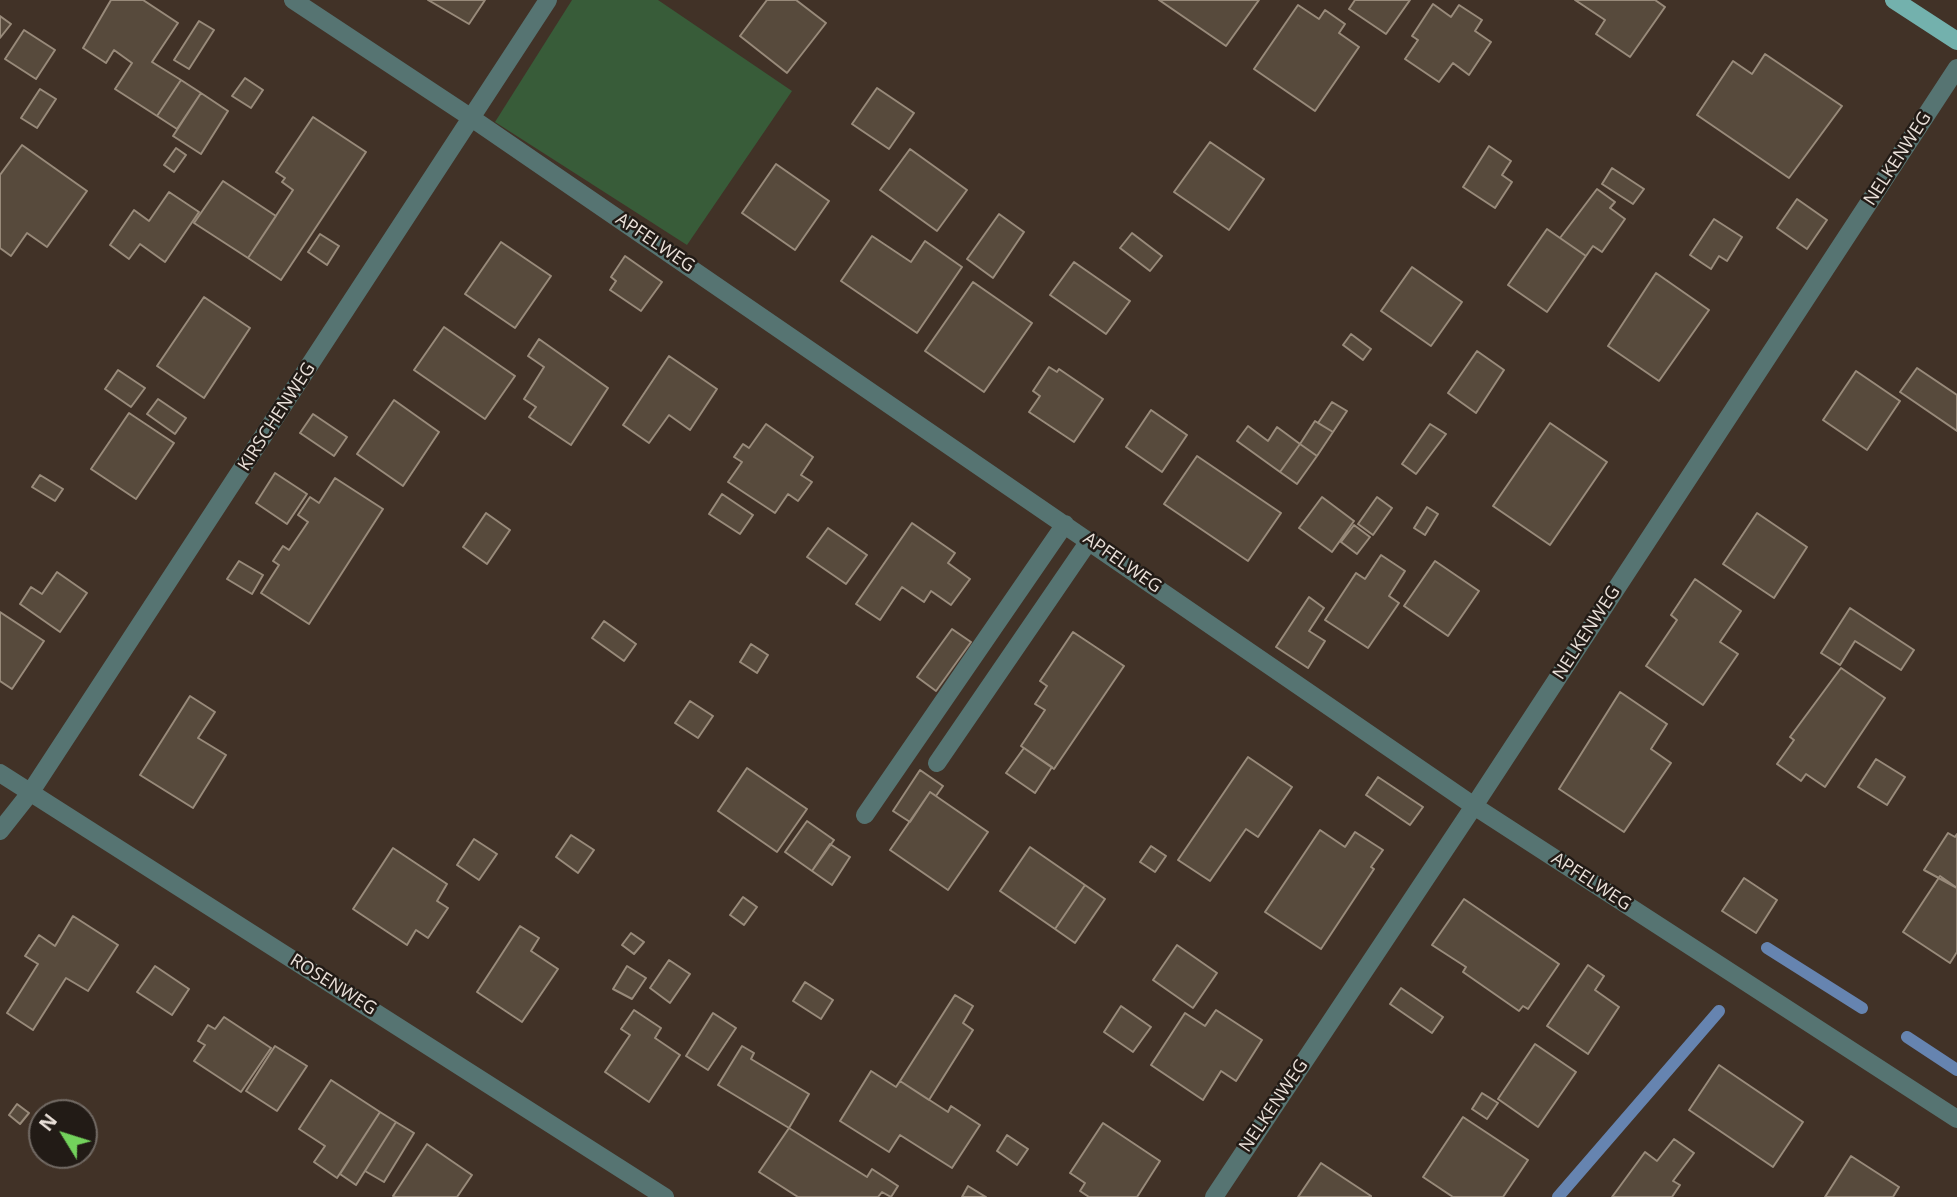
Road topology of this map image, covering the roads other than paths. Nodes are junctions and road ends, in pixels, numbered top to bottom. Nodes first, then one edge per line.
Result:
1 (293, 0) edge
2 (548, 0) edge
3 (1894, 0) edge
4 (1957, 41) edge
5 (1957, 68) edge
6 (473, 119) junction
7 (1065, 524) junction
8 (1089, 541) junction
9 (937, 763) dead end
10 (0, 773) edge
11 (30, 793) junction
12 (1474, 806) junction
13 (865, 815) dead end
14 (0, 831) edge
15 (1957, 1119) edge
16 (665, 1197) edge
17 (1214, 1197) edge

1 - 6 street, APFELWEG
2 - 6 street, KIRSCHENWEG
3 - 4 main road
5 - 12 street, NELKENWEG
6 - 7 street, APFELWEG
6 - 11 street, KIRSCHENWEG
7 - 8 street, APFELWEG
7 - 13 street
8 - 9 street
8 - 12 street, APFELWEG
10 - 11 street, ROSENWEG
11 - 14 street, KIRSCHENWEG
11 - 16 street, ROSENWEG
12 - 15 street, APFELWEG
12 - 17 street, NELKENWEG

